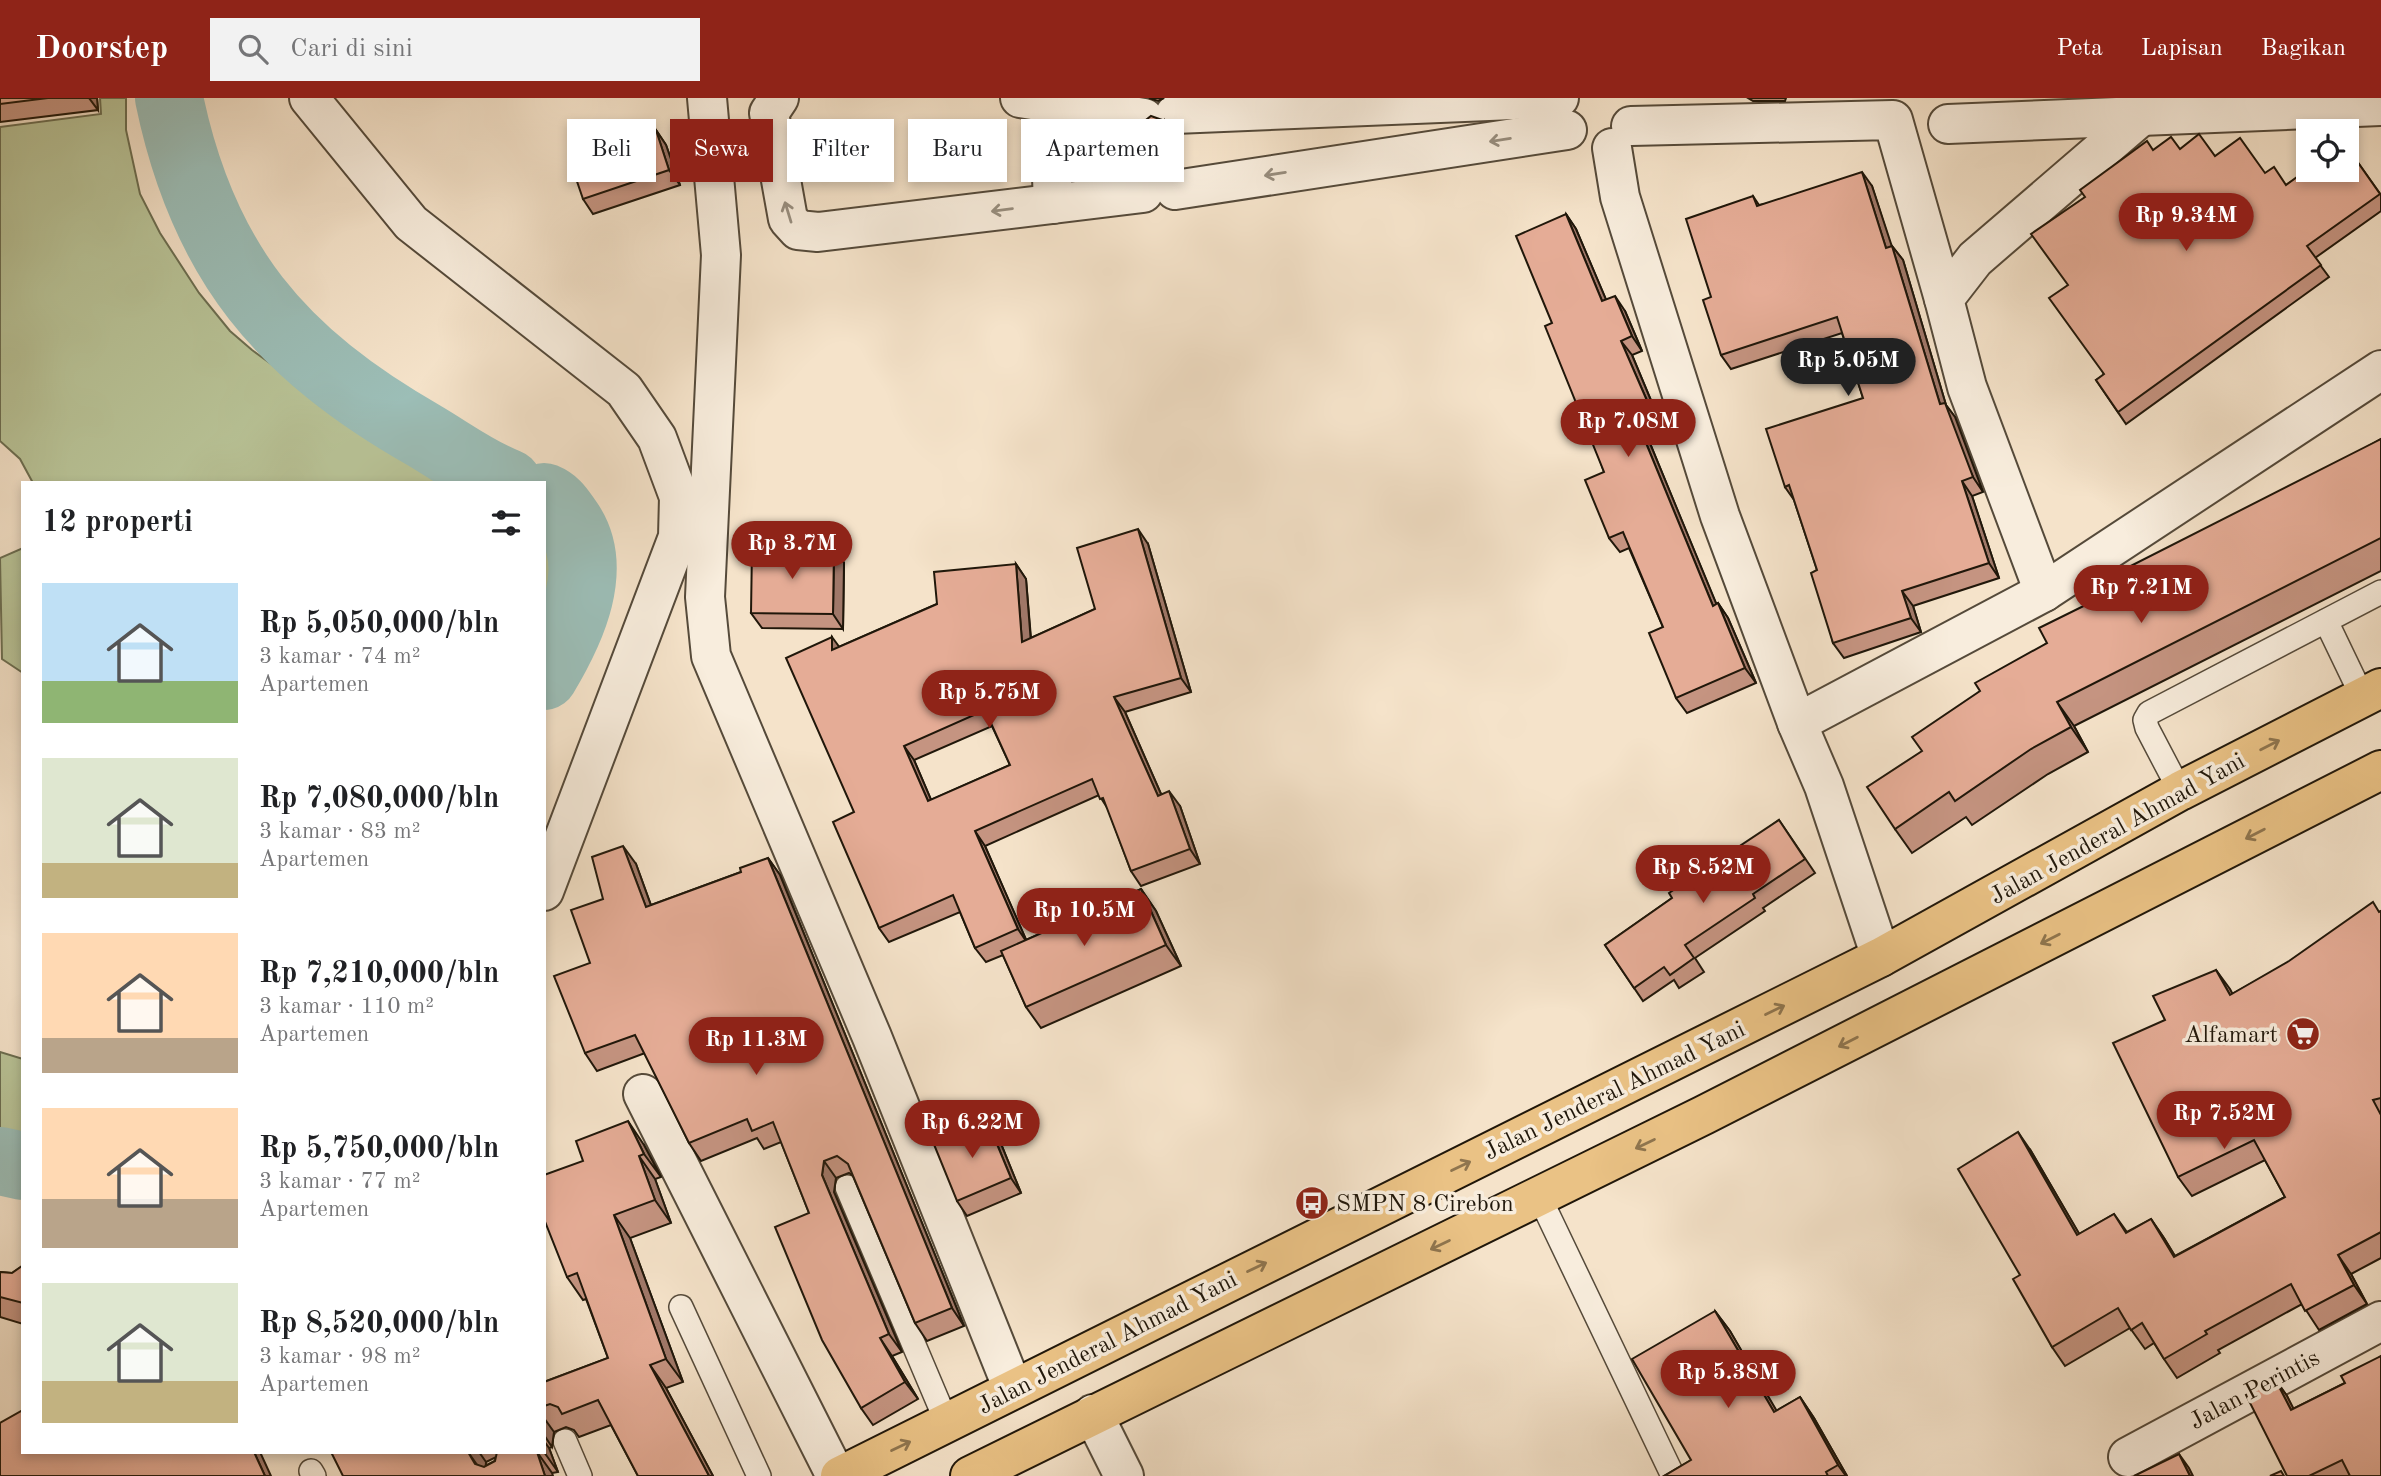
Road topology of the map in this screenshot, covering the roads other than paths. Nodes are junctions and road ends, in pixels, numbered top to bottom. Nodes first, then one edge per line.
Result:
1 (309, 98) edge
2 (707, 98) edge
3 (779, 98) edge
4 (1040, 100) edge
5 (1373, 106) junction
6 (2154, 106) edge
7 (2381, 107) edge
8 (1566, 109) edge
9 (1626, 114) edge
10 (1948, 124) dead end
11 (1364, 161) junction
12 (1052, 204) junction
13 (1944, 299) junction
14 (2381, 370) edge
15 (2044, 592) junction
16 (2381, 592) edge
17 (2326, 621) junction
18 (2372, 693) edge
19 (1797, 723) junction
20 (2381, 770) edge
21 (2180, 791) junction
22 (546, 886) edge
23 (1881, 957) junction
24 (643, 1094) dead end
25 (847, 1187) edge
26 (1539, 1196) junction
27 (681, 1307) dead end
28 (2381, 1321) edge
29 (1013, 1390) junction
30 (1093, 1414) junction
31 (947, 1423) junction
32 (565, 1441) edge
33 (2128, 1457) dead end
34 (580, 1476) edge
35 (758, 1476) edge
36 (838, 1476) edge
37 (970, 1476) edge
38 (1124, 1476) edge
39 (1674, 1476) edge

1 - 22 street
2 - 29 street
12 -> 3 street
4 - 5 street
4 - 12 street
5 - 8 street
5 - 11 street
6 - 7 street
6 - 10 street
6 - 13 street
8 - 9 street
8 -> 11 street
9 - 13 street
9 - 19 street
11 -> 12 street
13 - 15 street
14 - 15 street
15 - 19 street
16 - 17 lane
17 - 18 lane
17 - 21 lane
21 -> 18 highway, Jalan Jenderal Ahmad Yani
19 - 23 street
20 -> 26 highway
21 - 23 highway, Jalan Jenderal Ahmad Yani
29 -> 23 highway, Jalan Jenderal Ahmad Yani
24 - 36 street
25 - 31 lane
26 -> 30 highway
26 - 39 lane
27 - 35 lane
28 - 33 street, Jalan Perintis
29 - 31 highway, Jalan Jenderal Ahmad Yani
30 - 37 highway
30 - 38 street
36 -> 31 highway, Jalan Jenderal Ahmad Yani
32 - 34 lane

